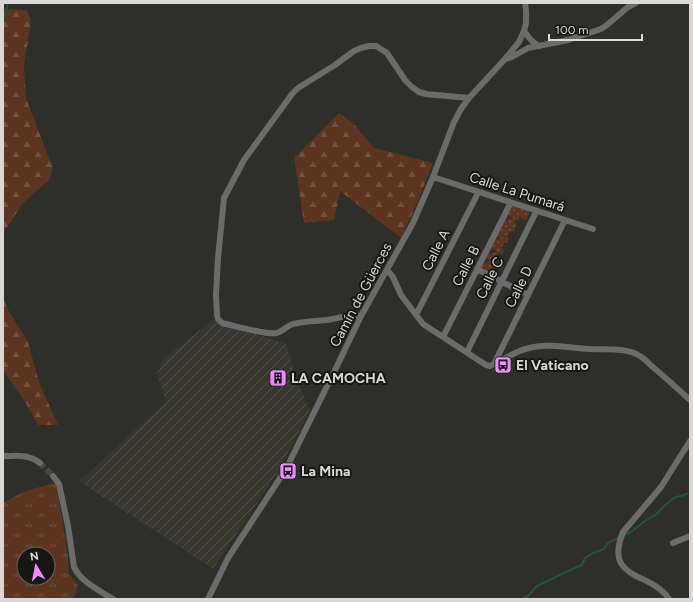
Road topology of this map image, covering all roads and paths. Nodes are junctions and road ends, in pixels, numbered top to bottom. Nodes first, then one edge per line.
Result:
1 (524, 3) edge
2 (636, 3) edge
3 (524, 31) junction
4 (540, 46) junction
5 (505, 59) junction
6 (469, 98) junction
7 (433, 177) junction
8 (477, 195) dead end
9 (509, 206) dead end
10 (535, 214) dead end
11 (565, 220) junction
12 (593, 229) dead end
13 (387, 270) junction
14 (477, 270) junction
15 (502, 282) junction
16 (528, 295) junction
17 (416, 315) junction
18 (361, 316) junction
19 (443, 337) junction
20 (467, 352) junction
21 (494, 364) junction
22 (690, 400) edge
23 (690, 441) edge
24 (3, 456) edge
25 (40, 463) tunnel mouth
26 (54, 476) tunnel mouth
27 (690, 536) edge
28 (673, 543) dead end
29 (113, 599) edge
30 (208, 599) edge
31 (669, 599) edge

1 - 3 street, Camín de Güerces
2 - 4 street
3 - 4 street
3 - 5 street, Camín de Güerces
4 - 5 street
5 - 6 street, Camín de Güerces
6 - 7 street, Camín de Güerces
6 - 18 street
7 - 11 street, Calle La Pumará
7 - 13 street, Camín de Güerces
8 - 17 street, Calle A
9 - 14 street, Calle B
10 - 15 street, Calle C
11 - 12 street, Calle La Pumará
11 - 16 street, Calle D
13 - 17 street
13 - 18 street, Camín de Güerces
14 - 15 street
14 - 19 street, Calle B
15 - 16 street
15 - 20 street, Calle C
16 - 21 street, Calle D
17 - 19 street
18 - 30 street, Camín de Güerces
19 - 20 street
20 - 21 street
21 - 22 street
23 - 31 street
24 - 25 street
26 - 29 street
27 - 28 street

